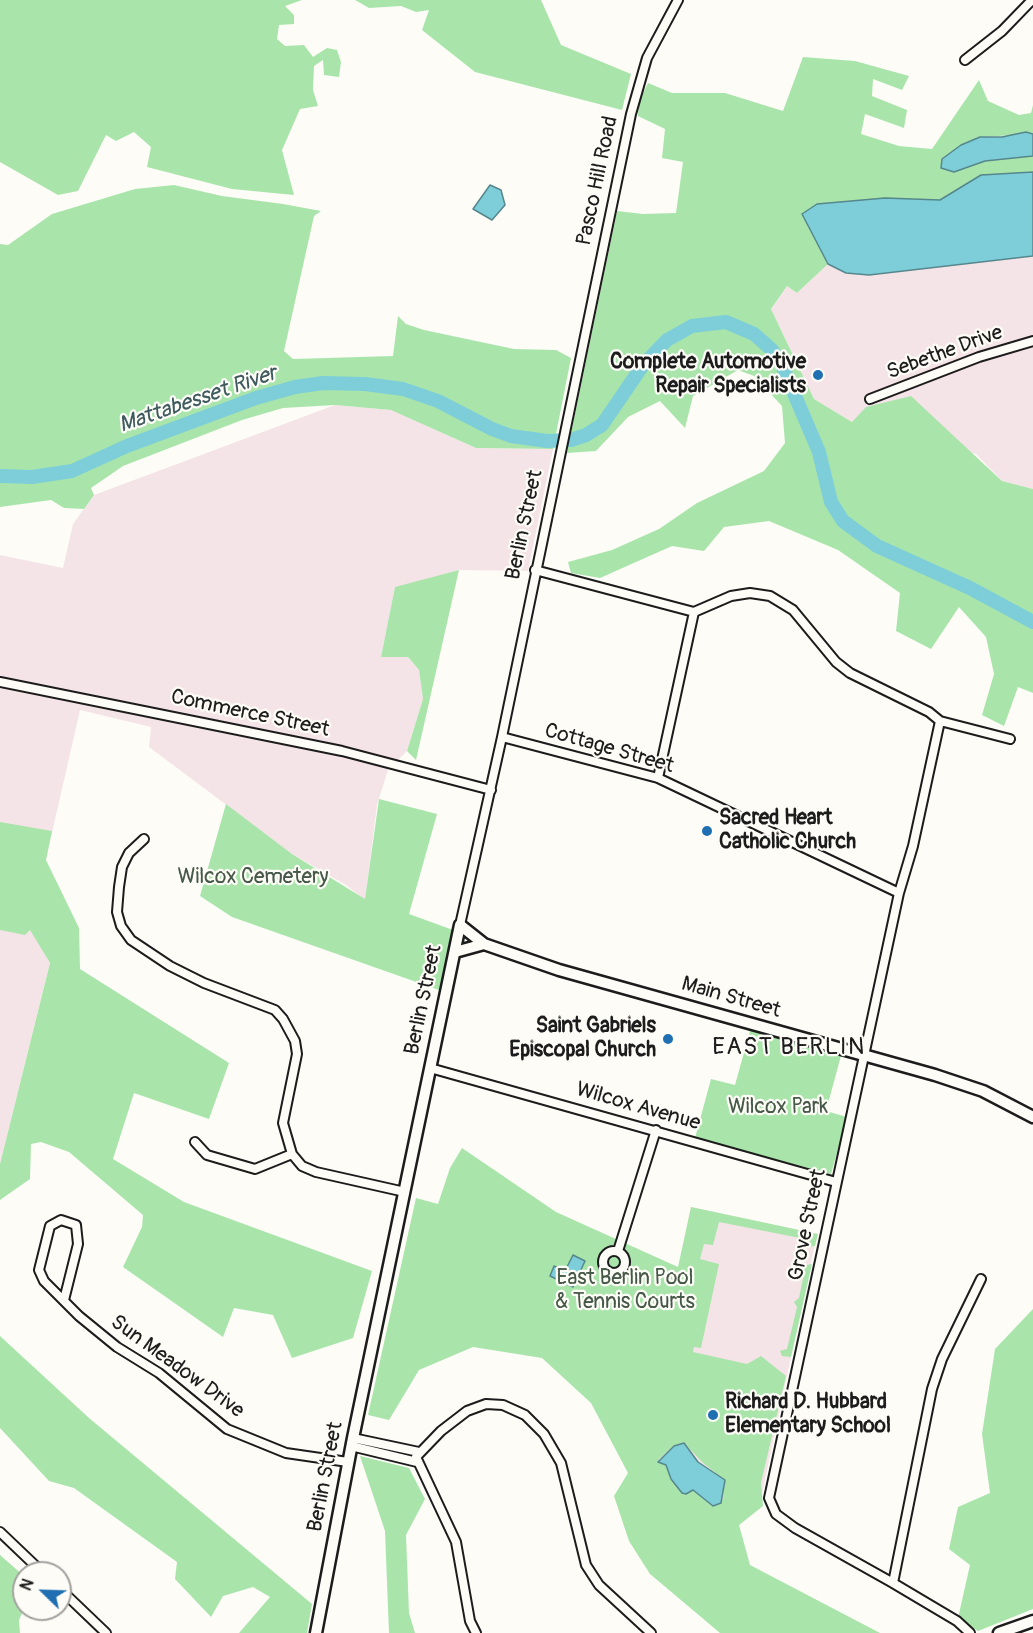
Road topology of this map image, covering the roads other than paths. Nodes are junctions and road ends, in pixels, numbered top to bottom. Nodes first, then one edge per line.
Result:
1 (678, 0) edge
2 (1032, 0) edge
3 (964, 60) dead end
4 (1033, 341) edge
5 (575, 377) joint
6 (870, 399) dead end
7 (536, 570) junction
8 (694, 612) junction
9 (0, 681) edge
10 (940, 721) junction
11 (502, 737) junction
12 (1010, 739) dead end
13 (658, 778) junction
14 (491, 790) junction
15 (144, 839) dead end
16 (899, 893) junction
17 (460, 925) junction
18 (484, 944) junction
19 (454, 952) junction
20 (864, 1057) junction
21 (430, 1068) junction
22 (1033, 1117) edge
23 (656, 1130) junction
24 (195, 1142) dead end
25 (292, 1154) junction
26 (836, 1182) junction
27 (405, 1192) junction
28 (618, 1251) dead end
29 (981, 1279) dead end
30 (64, 1300) junction
31 (352, 1442) junction
32 (419, 1452) junction
33 (348, 1462) junction
34 (417, 1462) junction
35 (0, 1532) edge
36 (30, 1561) edge
37 (893, 1583) junction
38 (72, 1600) edge
39 (1033, 1621) edge
40 (106, 1633) edge
41 (316, 1633) edge
42 (476, 1633) edge
43 (651, 1633) edge
44 (970, 1633) edge
45 (999, 1633) edge

1 - 5 street, Pasco Hill Road
2 - 3 street
4 - 6 street, Sebethe Drive
5 - 7 street, Berlin Street
7 - 8 street
7 - 11 street, Berlin Street
8 - 10 street
8 - 13 street
9 - 14 street, Commerce Street
10 - 12 street
10 - 16 street, Grove Street
11 - 13 street, Cottage Street
11 - 14 street, Berlin Street
13 - 16 street, Cottage Street
14 - 17 street, Berlin Street
15 - 25 street
16 - 20 street, Grove Street
17 - 18 street, Main Street
17 - 19 street, Berlin Street
18 - 19 street
18 - 20 street, Main Street
19 - 21 street, Berlin Street
20 - 22 street, Main Street
20 - 26 street, Grove Street
21 - 23 street, Wilcox Avenue
21 - 27 street, Berlin Street
23 - 26 street, Wilcox Avenue
23 - 28 street
24 - 25 street
25 - 27 street
26 - 37 street, Grove Street
27 - 31 street, Berlin Street
29 - 37 street
30 - 30 street, Sun Meadow Drive
30 - 33 street, Sun Meadow Drive
31 - 32 street
31 - 33 street, Berlin Street
31 - 34 street
32 - 34 street
32 - 43 street
33 - 41 street, Berlin Street
34 - 42 street
35 - 36 street
37 - 44 street, Grove Street
38 - 40 street
39 - 45 street

